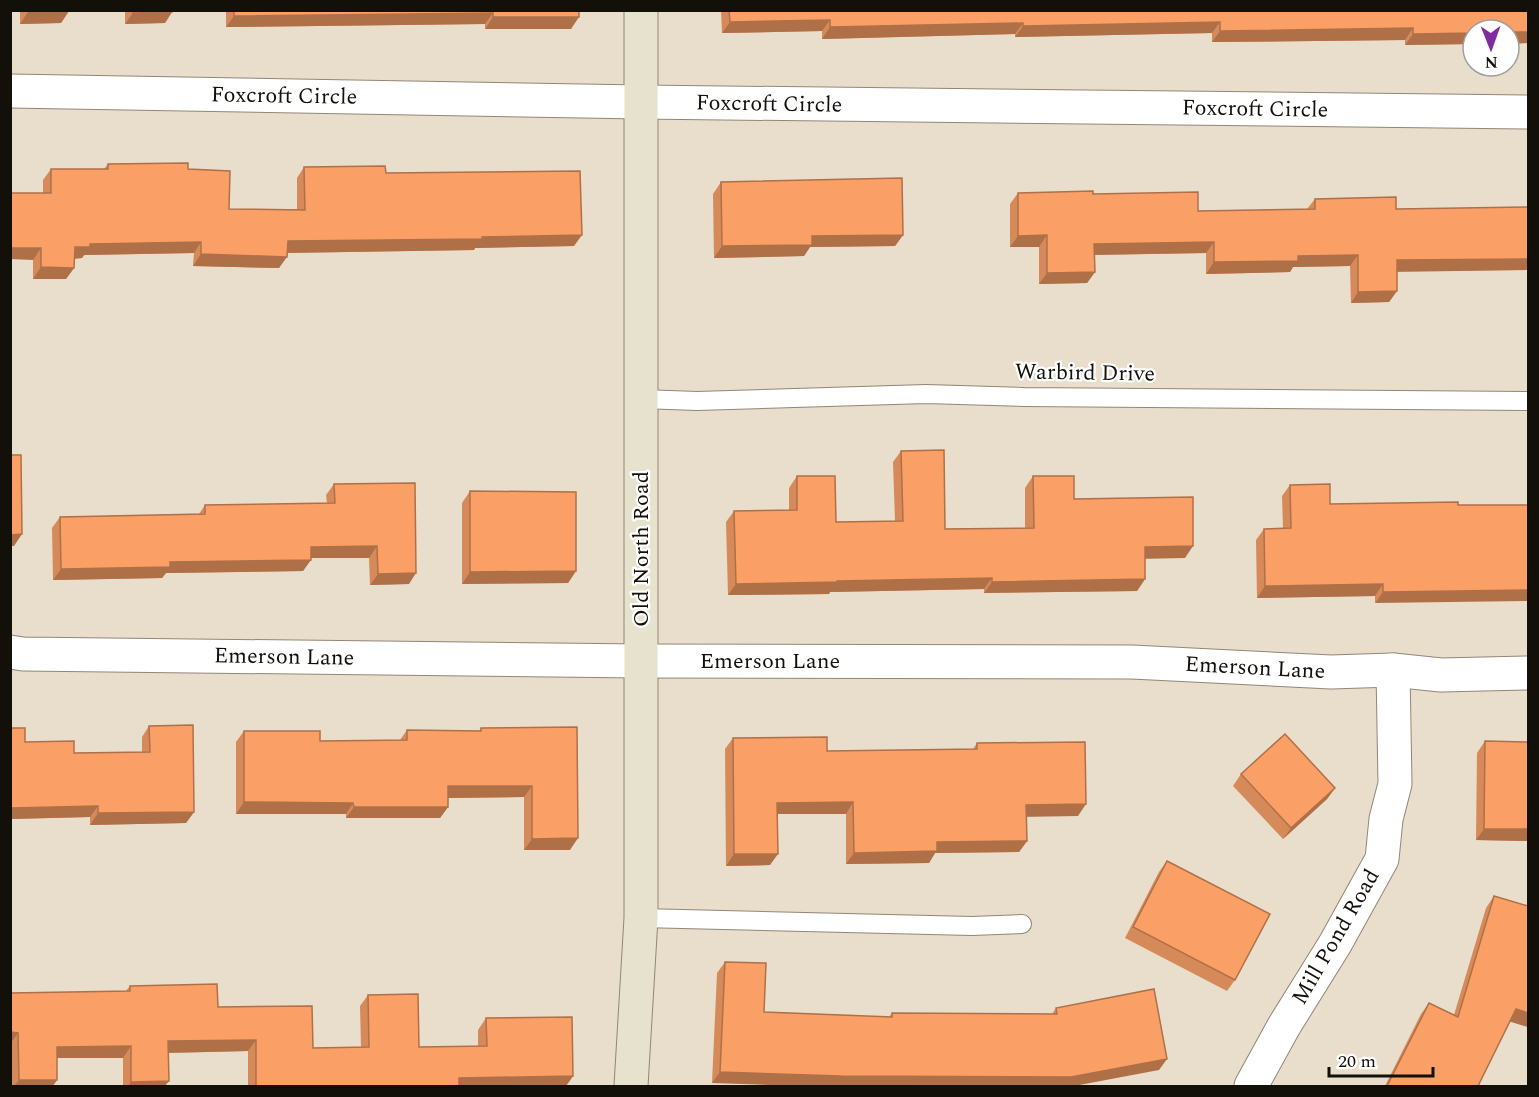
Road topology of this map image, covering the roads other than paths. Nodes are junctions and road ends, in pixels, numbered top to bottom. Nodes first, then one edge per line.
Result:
1 (641, 10) edge
2 (10, 91) edge
3 (641, 102) junction
4 (1528, 112) edge
5 (641, 399) junction
6 (1528, 401) edge
7 (10, 652) edge
8 (641, 661) junction
9 (1393, 670) junction
10 (1528, 673) edge
11 (641, 918) junction
12 (1022, 924) dead end
13 (631, 1086) edge
14 (1251, 1086) edge

1 - 3 street, Old North Road
2 - 3 street, Foxcroft Circle
3 - 4 street, Foxcroft Circle
3 - 5 street, Old North Road
5 - 6 lane, Warbird Drive
5 - 8 street, Old North Road
7 - 8 street, Emerson Lane
8 - 9 street, Emerson Lane
8 - 11 street, Old North Road
9 - 10 street, Emerson Lane
9 - 14 street, Mill Pond Road
11 - 12 lane
11 - 13 street, Old North Road

